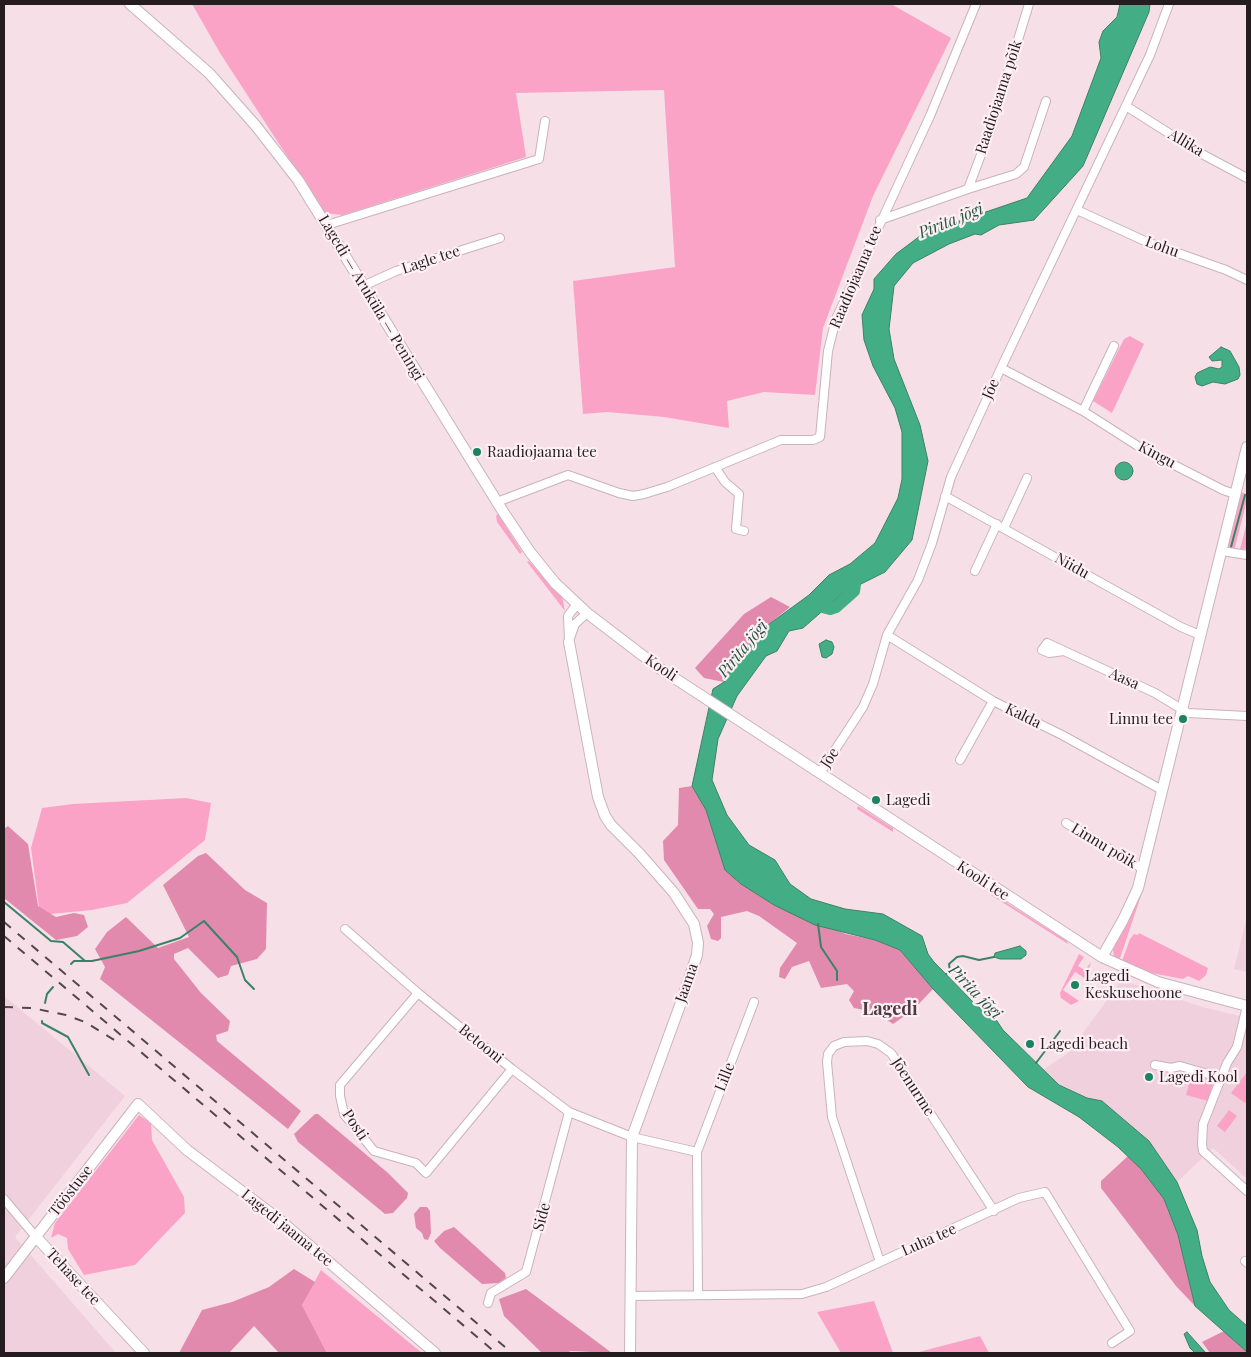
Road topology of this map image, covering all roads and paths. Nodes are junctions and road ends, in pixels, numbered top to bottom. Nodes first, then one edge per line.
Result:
1 (130, 4) edge
2 (976, 4) edge
3 (1029, 4) edge
4 (1169, 4) edge
5 (1046, 101) dead end
6 (1126, 106) junction
7 (545, 121) dead end
8 (1247, 178) edge
9 (968, 189) junction
10 (1078, 210) junction
11 (880, 220) junction
12 (327, 225) junction
13 (500, 238) dead end
14 (1247, 280) edge
15 (363, 286) junction
16 (1114, 346) dead end
17 (1000, 368) junction
18 (1083, 411) junction
19 (1247, 447) edge
20 (715, 467) junction
21 (1027, 478) dead end
22 (1235, 494) junction
23 (945, 496) junction
24 (496, 502) junction
25 (1000, 526) junction
26 (744, 531) dead end
27 (1222, 551) junction
28 (1247, 555) edge
29 (974, 572) dead end
30 (577, 604) junction
31 (587, 614) junction
32 (887, 635) junction
33 (1200, 635) junction
34 (569, 642) junction
35 (1064, 652) dead end
36 (993, 701) junction
37 (1182, 711) junction
38 (1247, 716) edge
39 (737, 719) joint
40 (960, 760) dead end
41 (820, 774) junction
42 (1162, 790) junction
43 (1066, 823) dead end
44 (1143, 869) junction
45 (344, 929) dead end
46 (1102, 957) junction
47 (418, 993) junction
48 (754, 1002) dead end
49 (1247, 1006) edge
50 (1155, 1065) dead end
51 (512, 1069) junction
52 (1222, 1078) junction
53 (138, 1104) joint
54 (569, 1112) junction
55 (632, 1137) junction
56 (697, 1152) junction
57 (1247, 1191) edge
58 (4, 1199) edge
59 (994, 1211) junction
60 (36, 1237) junction
61 (880, 1262) junction
62 (4, 1278) edge
63 (698, 1294) junction
64 (630, 1296) junction
65 (488, 1303) dead end
66 (1112, 1343) dead end
67 (144, 1353) edge
68 (435, 1353) edge
69 (630, 1353) edge

1 - 12 street, Lagedi — Aruküla — Peningi
2 - 11 street, Raadiojaama tee
3 - 9 street, Raadiojaama põik
4 - 6 street, Jõe
5 - 9 street
6 - 8 street, Allika
6 - 10 street, Jõe
7 - 12 street
9 - 11 street
10 - 14 street, Lohu
10 - 17 street, Jõe
11 - 20 street, Raadiojaama tee
12 - 15 street, Lagedi — Aruküla — Peningi
13 - 15 street, Lagle tee
15 - 24 street, Lagedi — Aruküla — Peningi
16 - 18 street
17 - 18 street, Kingu
17 - 23 street, Jõe
18 - 22 street, Kingu
19 - 22 street
20 - 24 street, Raadiojaama tee
20 - 26 street
21 - 25 street
22 - 27 street
23 - 25 street, Niidu
23 - 32 street, Jõe
24 - 30 street, Lagedi — Aruküla — Peningi
25 - 29 street
25 - 33 street, Niidu
27 - 28 street
27 - 33 street
30 - 31 street, Lagedi — Aruküla — Peningi
30 - 34 street, Jaama
31 - 34 street
31 - 39 street, Kooli
32 - 36 street, Kalda
32 - 41 street, Jõe
33 - 37 street
34 - 55 street, Jaama
35 - 37 street, Aasa
36 - 40 street
36 - 42 street, Kalda
37 - 38 street
37 - 42 street
39 - 41 street, Kooli tee
41 - 46 street, Kooli tee
42 - 44 street
43 - 44 street, Linnu põik
44 - 46 street
45 - 47 street, Betooni
46 - 49 street, Kooli tee
47 - 51 street, Betooni
47 - 51 street, Posti
48 - 56 street, Lille
49 - 52 street
50 - 52 street
51 - 54 street, Betooni
52 - 57 street
53 - 60 street, Tööstuse
53 - 68 street, Lagedi jaama tee
54 - 55 street, Betooni
54 - 65 street, Side
55 - 56 street
55 - 64 street, Jaama
56 - 63 street, Lille
58 - 60 street, Tehase tee
59 - 61 street, Luha tee
59 - 61 street, Jõenurme
59 - 66 street, Luha tee
60 - 62 street, Tööstuse
60 - 67 street, Tehase tee
61 - 63 street, Luha tee
63 - 64 street, Luha tee
64 - 69 street, Jaama

